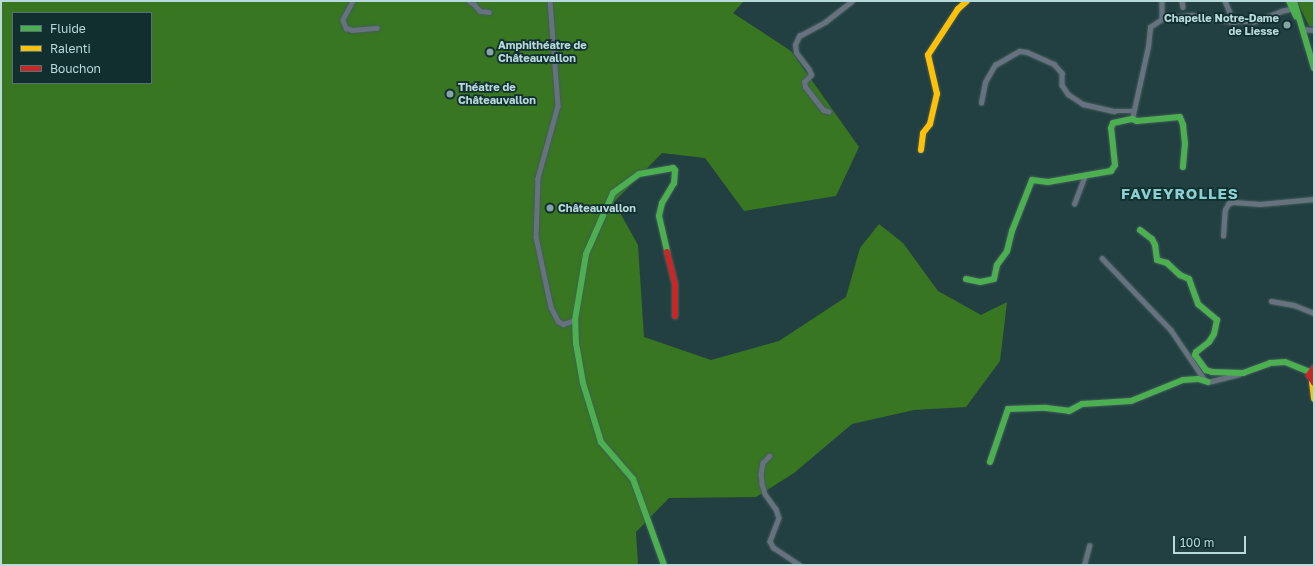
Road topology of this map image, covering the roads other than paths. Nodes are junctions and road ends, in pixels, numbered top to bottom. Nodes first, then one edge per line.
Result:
1 (353, 1) edge
2 (468, 1) edge
3 (550, 1) edge
4 (852, 1) edge
5 (966, 1) edge
6 (1162, 1) edge
7 (1225, 1) edge
8 (1289, 1) edge
9 (1294, 6) edge
10 (489, 12) dead end
11 (1162, 19) junction
12 (1234, 22) junction
13 (377, 28) dead end
14 (1302, 29) junction
15 (1314, 30) edge
16 (1314, 68) edge
17 (981, 103) dead end
18 (1134, 111) junction
19 (829, 112) dead end
20 (1132, 119) junction
21 (921, 150) dead end
22 (1183, 167) dead end
23 (1085, 175) junction
24 (1314, 199) edge
25 (1074, 204) dead end
26 (1140, 230) dead end
27 (1223, 236) dead end
28 (1102, 258) dead end
29 (966, 279) dead end
30 (1271, 301) dead end
31 (1314, 313) edge
32 (675, 316) dead end
33 (575, 320) junction
34 (1312, 370) edge
35 (1243, 373) junction
36 (1208, 382) junction
37 (1313, 383) edge
38 (1314, 399) edge
39 (770, 456) dead end
40 (990, 462) dead end
41 (1089, 546) dead end
42 (664, 565) edge
43 (800, 565) edge
44 (1084, 565) edge

1 - 13 street
2 - 10 street
3 - 33 street
4 - 19 street
5 - 21 street
6 - 11 street
7 - 12 street
8 - 9 street
9 - 12 street
9 - 14 street
11 - 12 street
11 - 18 street
14 - 15 street
14 - 16 street
17 - 18 street
18 - 20 street
20 - 22 street
20 - 23 street
23 - 25 street
23 - 29 street
24 - 27 street
26 - 35 street
28 - 36 street
30 - 31 street
32 - 33 street
33 - 42 street
34 - 35 street
34 - 37 street
35 - 36 street
36 - 40 street
37 - 38 street
39 - 43 street
41 - 44 street

